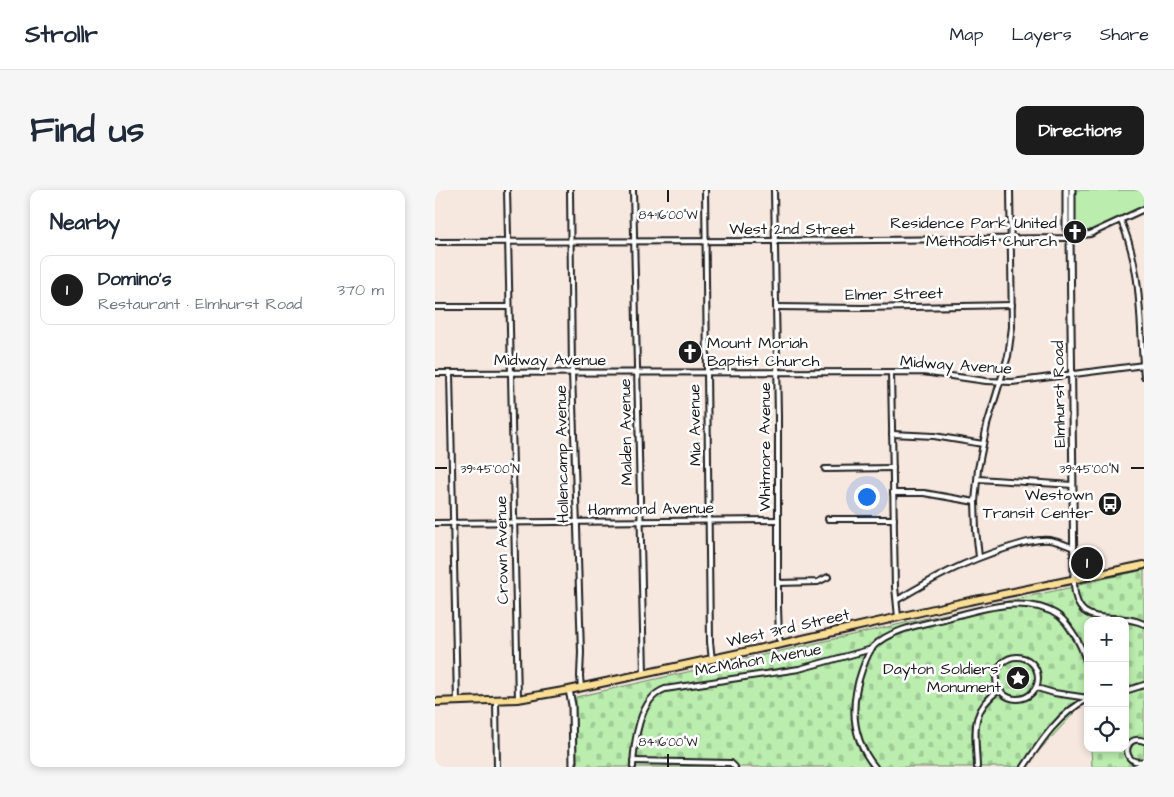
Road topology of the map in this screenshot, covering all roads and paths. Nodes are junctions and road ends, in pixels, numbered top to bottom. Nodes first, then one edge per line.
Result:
1 (507, 190) edge
2 (570, 190) edge
3 (633, 190) edge
4 (705, 190) edge
5 (774, 190) edge
6 (1010, 190) edge
7 (1066, 190) edge
8 (1072, 190) edge
9 (1144, 209) edge
10 (1121, 220) junction
11 (1070, 238) junction
12 (1011, 239) junction
13 (775, 241) junction
14 (435, 242) edge
15 (508, 242) junction
16 (571, 242) junction
17 (634, 242) junction
18 (706, 242) junction
19 (1012, 305) junction
20 (435, 307) edge
21 (508, 307) junction
22 (776, 307) junction
23 (1143, 365) edge
24 (572, 372) junction
25 (435, 373) edge
26 (510, 373) junction
27 (637, 373) junction
28 (707, 373) junction
29 (777, 373) junction
30 (891, 373) junction
31 (450, 374) junction
32 (1072, 375) junction
33 (1144, 376) edge
34 (1000, 382) junction
35 (892, 434) junction
36 (983, 444) junction
37 (893, 468) junction
38 (825, 469) dead end
39 (977, 479) junction
40 (1073, 485) junction
41 (893, 493) junction
42 (975, 502) junction
43 (827, 519) dead end
44 (894, 519) junction
45 (709, 520) junction
46 (778, 520) junction
47 (640, 521) junction
48 (513, 522) junction
49 (576, 522) junction
50 (435, 523) edge
51 (453, 523) junction
52 (1074, 548) junction
53 (979, 557) junction
54 (1144, 565) edge
55 (829, 577) dead end
56 (1074, 580) junction
57 (778, 583) junction
58 (897, 600) junction
59 (898, 617) junction
60 (1144, 624) edge
61 (781, 644) junction
62 (872, 649) junction
63 (712, 660) junction
64 (1085, 662) edge
65 (644, 674) junction
66 (1144, 684) edge
67 (581, 688) junction
68 (1037, 688) junction
69 (569, 690) junction
70 (999, 690) junction
71 (1129, 690) edge
72 (1084, 697) edge
73 (518, 699) junction
74 (496, 701) junction
75 (1084, 701) edge
76 (435, 702) edge
77 (457, 702) junction
78 (1144, 741) edge
79 (633, 761) junction
80 (1144, 761) edge
81 (497, 767) edge
82 (573, 767) edge
83 (633, 767) edge
84 (735, 767) edge
85 (875, 767) edge
86 (977, 767) edge
87 (1024, 767) edge

1 - 15 street, Crown Avenue
2 - 16 street, Hollencamp Avenue
3 - 17 street, Malden Avenue
4 - 18 street, Mia Avenue
5 - 13 street, Whitmore Avenue
6 - 12 street
7 - 11 street, Elmhurst Road
8 - 11 street, Elmhurst Road
9 - 10 street, West 2nd Street
10 - 11 street, West 2nd Street
10 - 23 street
11 - 12 street, West 2nd Street
11 - 32 street, Elmhurst Road
12 - 13 street, West 2nd Street
12 - 19 street
13 - 18 street, West 2nd Street
13 - 22 street, Whitmore Avenue
14 - 15 street, West 2nd Street
15 - 16 street, West 2nd Street
15 - 21 street, Crown Avenue
16 - 17 street, West 2nd Street
16 - 24 street, Hollencamp Avenue
17 - 18 street, West 2nd Street
17 - 27 street, Malden Avenue
18 - 28 street, Mia Avenue
19 - 22 street, Elmer Street
19 - 34 street
20 - 21 street
21 - 26 street, Crown Avenue
22 - 29 street, Whitmore Avenue
23 - 32 street, Midway Avenue
23 - 33 street
24 - 26 street, Midway Avenue
24 - 27 street, Midway Avenue
24 - 49 street, Hollencamp Avenue
25 - 31 street, Midway Avenue
26 - 31 street, Midway Avenue
26 - 48 street, Crown Avenue
27 - 28 street, Midway Avenue
27 - 47 street, Malden Avenue
28 - 29 street, Midway Avenue
28 - 45 street, Mia Avenue
29 - 30 street, Midway Avenue
29 - 46 street, Whitmore Avenue
30 - 34 street, Midway Avenue
30 - 35 street
31 - 51 street
32 - 34 street, Midway Avenue
32 - 40 street, Elmhurst Road
34 - 36 street
35 - 36 street
35 - 37 street
36 - 39 street
37 - 38 street
37 - 41 street
39 - 40 street
39 - 42 street
40 - 52 street, Elmhurst Road
41 - 42 street
41 - 44 street
42 - 53 street
43 - 44 street
44 - 58 street
45 - 46 street, Hammond Avenue
45 - 47 street, Hammond Avenue
45 - 63 street, Mia Avenue
46 - 57 street, Whitmore Avenue
47 - 49 street, Hammond Avenue
47 - 65 street, Malden Avenue
48 - 49 street, Hammond Avenue
48 - 51 street, Hammond Avenue
48 - 73 street, Crown Avenue
49 - 67 street, Hollencamp Avenue
50 - 51 street, Hammond Avenue
51 - 77 street
52 - 53 street
52 - 56 street, Elmhurst Road
53 - 58 street
54 - 56 main road, West 3rd Street
55 - 57 street
56 - 59 main road, West 3rd Street
56 - 60 street
57 - 61 street, Whitmore Avenue
58 - 59 street
59 - 61 main road, West 3rd Street
61 - 63 main road, West 3rd Street
62 - 64 street, McMahon Avenue
62 - 79 street, McMahon Avenue
62 - 85 street
63 - 65 main road, West 3rd Street
65 - 67 main road, West 3rd Street
66 - 71 street
67 - 69 main road, West 3rd Street
68 - 70 street
68 - 70 street
68 - 72 street
69 - 73 main road, West 3rd Street
69 - 82 street
70 - 86 street
73 - 74 main road, West 3rd Street
74 - 77 main road, West 3rd Street
74 - 81 street
75 - 87 street
76 - 77 main road, West 3rd Street
78 - 80 street
79 - 83 street
79 - 84 street

